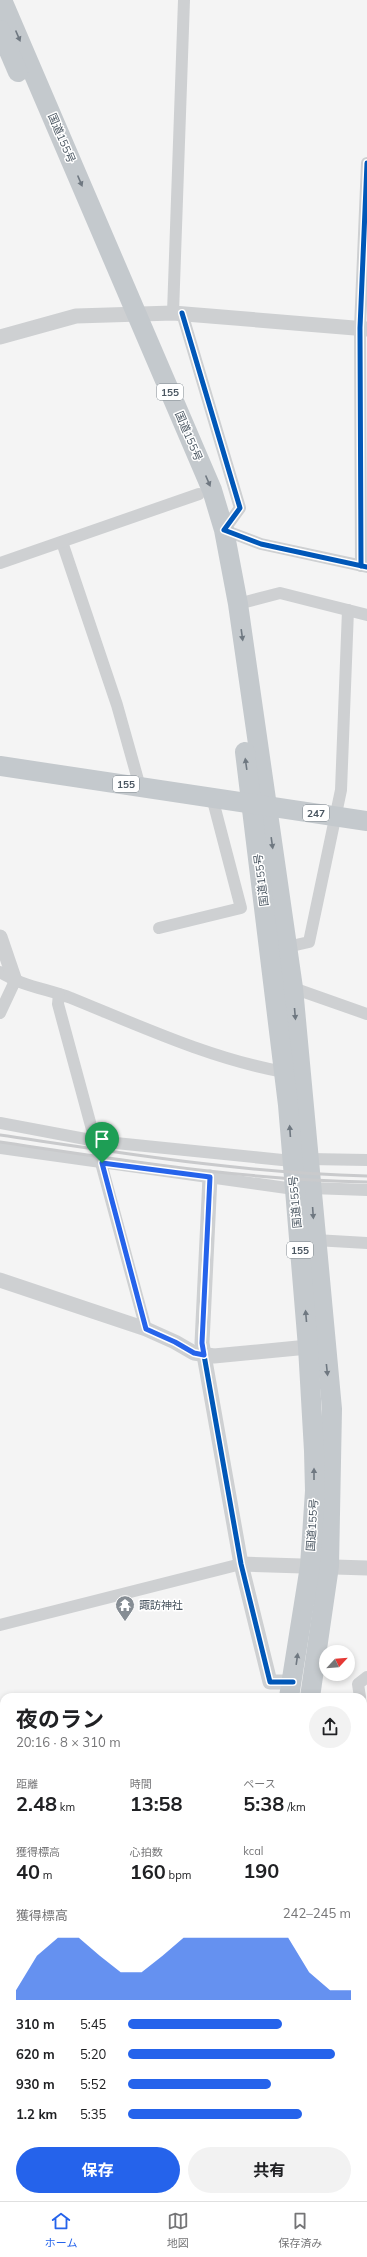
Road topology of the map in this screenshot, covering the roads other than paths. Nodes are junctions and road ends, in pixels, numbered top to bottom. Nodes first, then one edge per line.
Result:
1 (2, 0) edge
2 (184, 0) edge
3 (0, 30) edge
4 (367, 163) edge
5 (177, 313) junction
6 (130, 314) junction
7 (364, 329) edge
8 (0, 337) edge
9 (199, 494) junction
10 (224, 530) junction
11 (62, 542) junction
12 (0, 563) edge
13 (364, 567) edge
14 (238, 604) junction
15 (348, 610) junction
16 (367, 615) edge
17 (0, 766) edge
18 (140, 786) junction
19 (212, 797) junction
20 (259, 804) junction
21 (337, 816) junction
22 (367, 821) edge
23 (160, 928) dead end
24 (0, 937) edge
25 (286, 947) junction
26 (0, 972) edge
27 (15, 982) junction
28 (293, 988) junction
29 (59, 994) junction
30 (0, 1013) edge
31 (367, 1014) edge
32 (284, 1072) junction
33 (0, 1122) edge
34 (96, 1141) junction
35 (0, 1148) edge
36 (301, 1160) junction
37 (367, 1160) edge
38 (102, 1163) junction
39 (210, 1177) junction
40 (303, 1189) junction
41 (367, 1190) edge
42 (315, 1240) junction
43 (367, 1243) edge
44 (0, 1280) edge
45 (146, 1329) junction
46 (308, 1347) junction
47 (204, 1355) junction
48 (241, 1564) junction
49 (319, 1566) junction
50 (367, 1568) edge
51 (0, 1625) edge
52 (367, 1677) edge
53 (291, 1690) edge
54 (310, 1693) edge
55 (359, 1693) edge

1 -> 6 highway, 国道155号 / 155
2 - 5 street
3 - 6 highway, 国道155号 / 155
4 - 7 street
5 - 6 street
5 - 7 street
5 - 10 street
6 - 8 street
6 - 9 highway, 国道155号 / 155
6 -> 10 highway, 国道155号 / 155
7 - 13 street
9 - 11 street
20 -> 9 highway, 国道155号 / 155
10 - 13 street
10 - 14 highway, 国道155号 / 155
11 - 12 street
11 - 18 street
14 - 15 street
14 -> 20 highway, 国道155号 / 155
15 - 16 street
15 - 21 street
17 - 18 highway, 155
18 - 19 highway, 155
19 - 20 highway, 155
19 - 23 street
20 - 21 highway, 247
20 -> 25 highway, 国道155号 / 155
20 - 32 highway, 国道155号 / 155
21 - 22 highway, 247
21 - 25 street
24 - 27 street
25 - 28 highway, 国道155号 / 155
26 - 27 street
27 - 29 street
27 - 30 street
28 - 31 street
28 -> 36 highway, 国道155号 / 155
29 - 32 street
29 - 34 street
36 -> 32 highway, 国道155号 / 155
33 - 34 street
34 - 36 street
34 - 38 street
35 - 38 street
36 - 37 street
36 - 40 highway, 国道155号 / 155
38 - 39 street
38 - 45 street
39 - 40 street
39 - 47 street
40 - 41 street
40 -> 42 highway, 国道155号 / 155
46 -> 40 highway, 国道155号 / 155
42 - 43 street
42 -> 49 highway, 国道155号 / 155
44 - 45 street
45 - 47 street
46 - 47 street
49 -> 46 highway, 国道155号 / 155
47 - 48 street
48 - 49 street
48 - 51 street
48 - 53 street
49 - 50 street
53 -> 49 highway, 国道155号 / 155
49 - 54 highway, 国道155号 / 155
52 - 55 street

